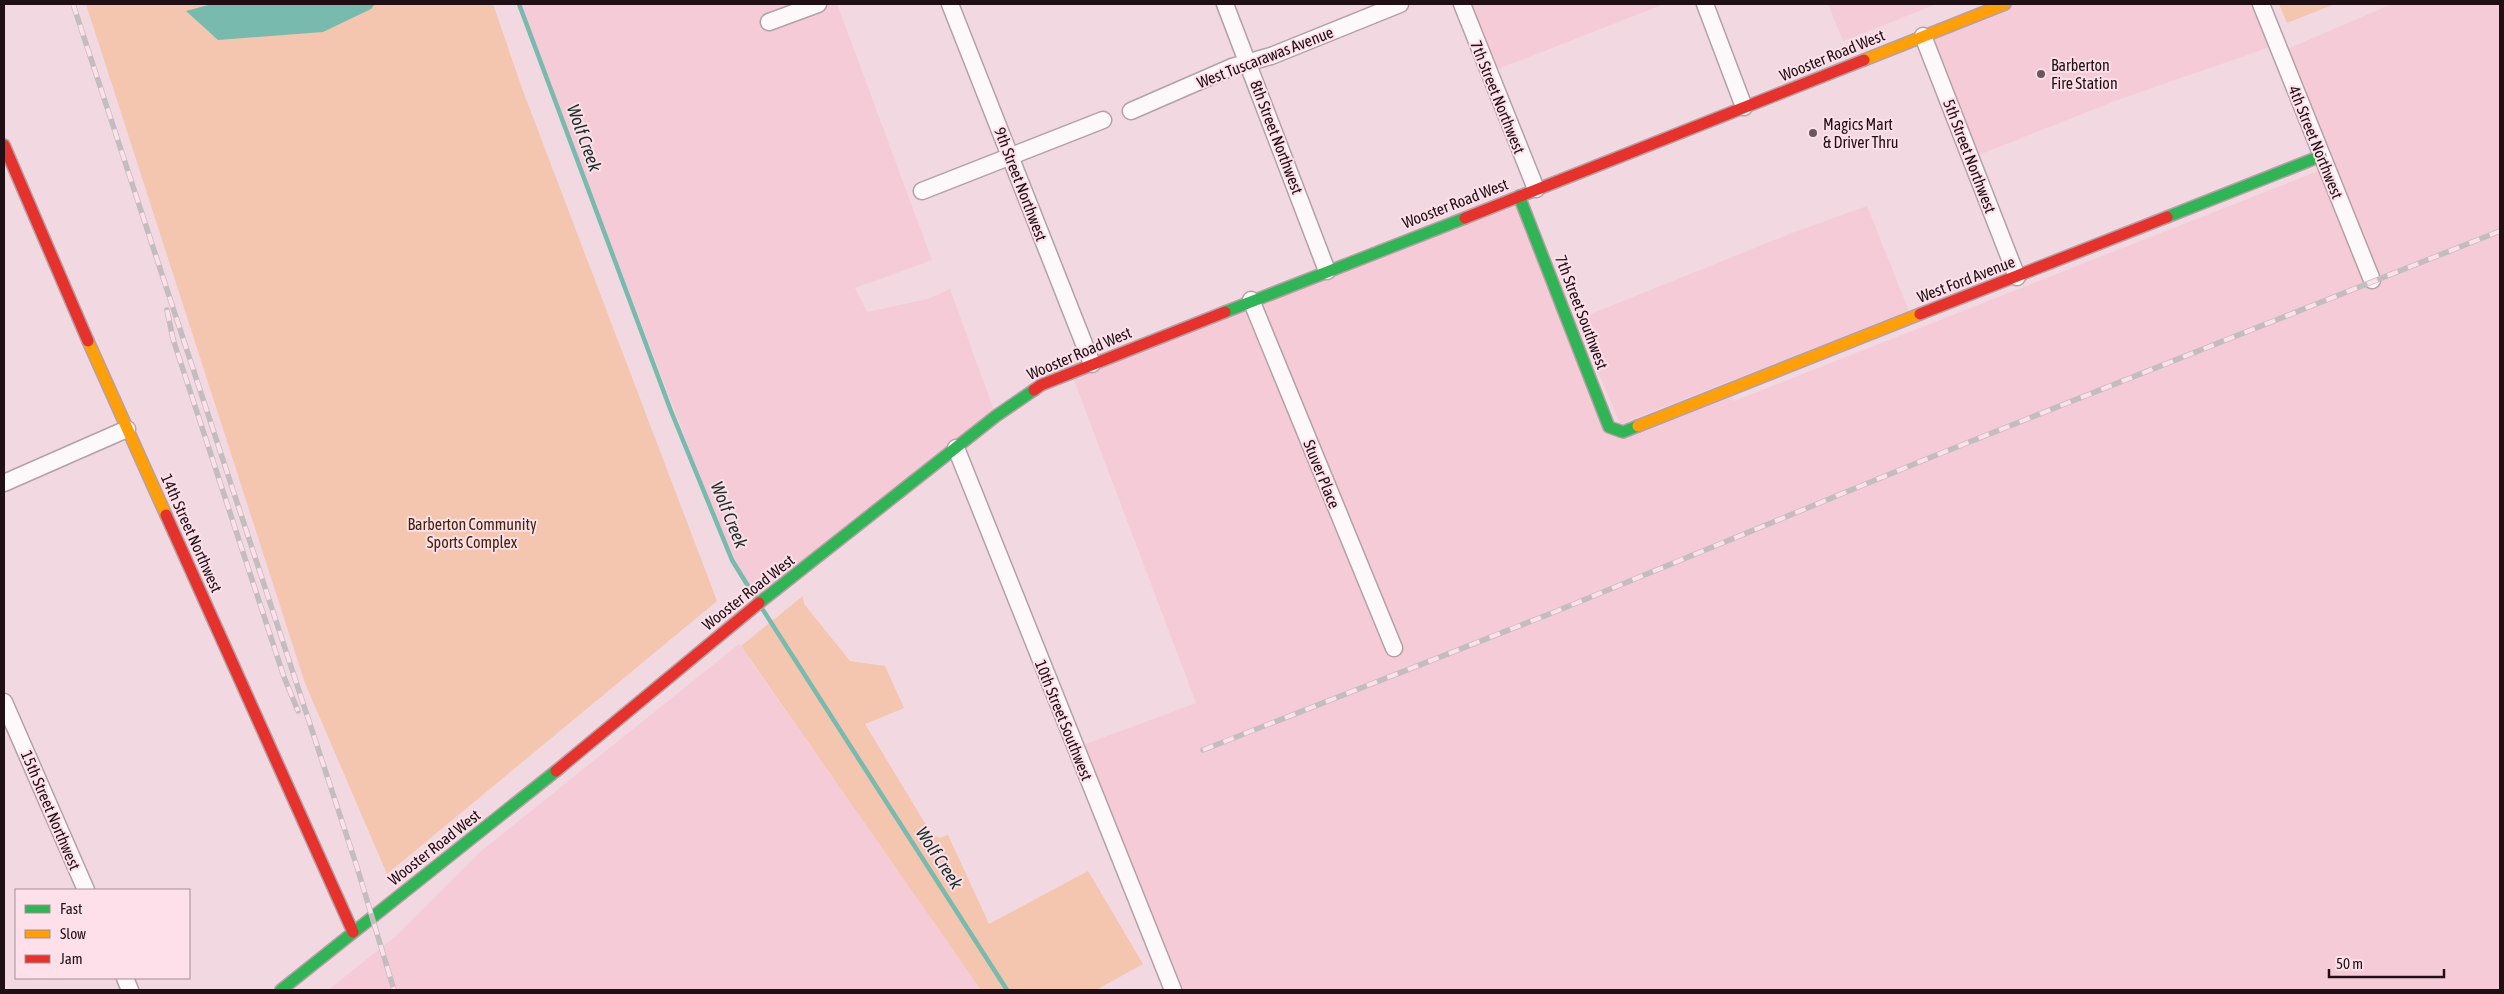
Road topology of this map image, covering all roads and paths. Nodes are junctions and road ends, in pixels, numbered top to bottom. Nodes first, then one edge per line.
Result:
1 (818, 4) edge
2 (950, 4) edge
3 (1226, 4) edge
4 (1400, 4) edge
5 (1462, 4) edge
6 (1705, 4) edge
7 (2005, 4) edge
8 (2261, 4) edge
9 (770, 22) dead end
10 (1923, 36) junction
11 (1249, 62) junction
12 (1744, 107) junction
13 (1131, 111) dead end
14 (1103, 120) dead end
15 (4, 145) edge
16 (2321, 156) junction
17 (1011, 158) junction
18 (1536, 189) junction
19 (922, 191) dead end
20 (1518, 196) junction
21 (1327, 271) junction
22 (2017, 277) junction
23 (2372, 280) dead end
24 (1251, 300) junction
25 (1092, 364) junction
26 (127, 429) junction
27 (1622, 432) joint
28 (956, 448) junction
29 (4, 484) edge
30 (1394, 648) dead end
31 (4, 702) edge
32 (86, 889) edge
33 (353, 932) junction
34 (281, 990) edge
35 (1173, 990) edge

1 - 9 street
2 - 17 street, 9th Street Northwest
3 - 11 street, 8th Street Northwest
4 - 11 street, West Tuscarawas Avenue
5 - 18 street, 7th Street Northwest
6 - 12 street
7 - 10 main road, Wooster Road West
8 - 16 street, 4th Street Northwest
10 - 12 main road, Wooster Road West
10 - 22 street, 5th Street Northwest
11 - 13 street, West Tuscarawas Avenue
11 - 21 street, 8th Street Northwest
12 - 18 main road, Wooster Road West
14 - 17 street
15 - 26 main road, 14th Street Northwest
16 - 22 main road, West Ford Avenue
16 - 23 street, 4th Street Northwest
17 - 19 street
17 - 25 street, 9th Street Northwest
18 - 20 main road, Wooster Road West
20 - 21 main road, Wooster Road West
20 - 27 main road, 7th Street Southwest
21 - 24 main road, Wooster Road West
22 - 27 main road, West Ford Avenue
24 - 25 main road, Wooster Road West
24 - 30 street, Stuver Place
25 - 28 main road, Wooster Road West
26 - 29 street
26 - 33 main road, 14th Street Northwest
28 - 33 main road, Wooster Road West
28 - 35 street, 10th Street Southwest
31 - 32 street, 15th Street Northwest
33 - 34 main road, Wooster Road West

